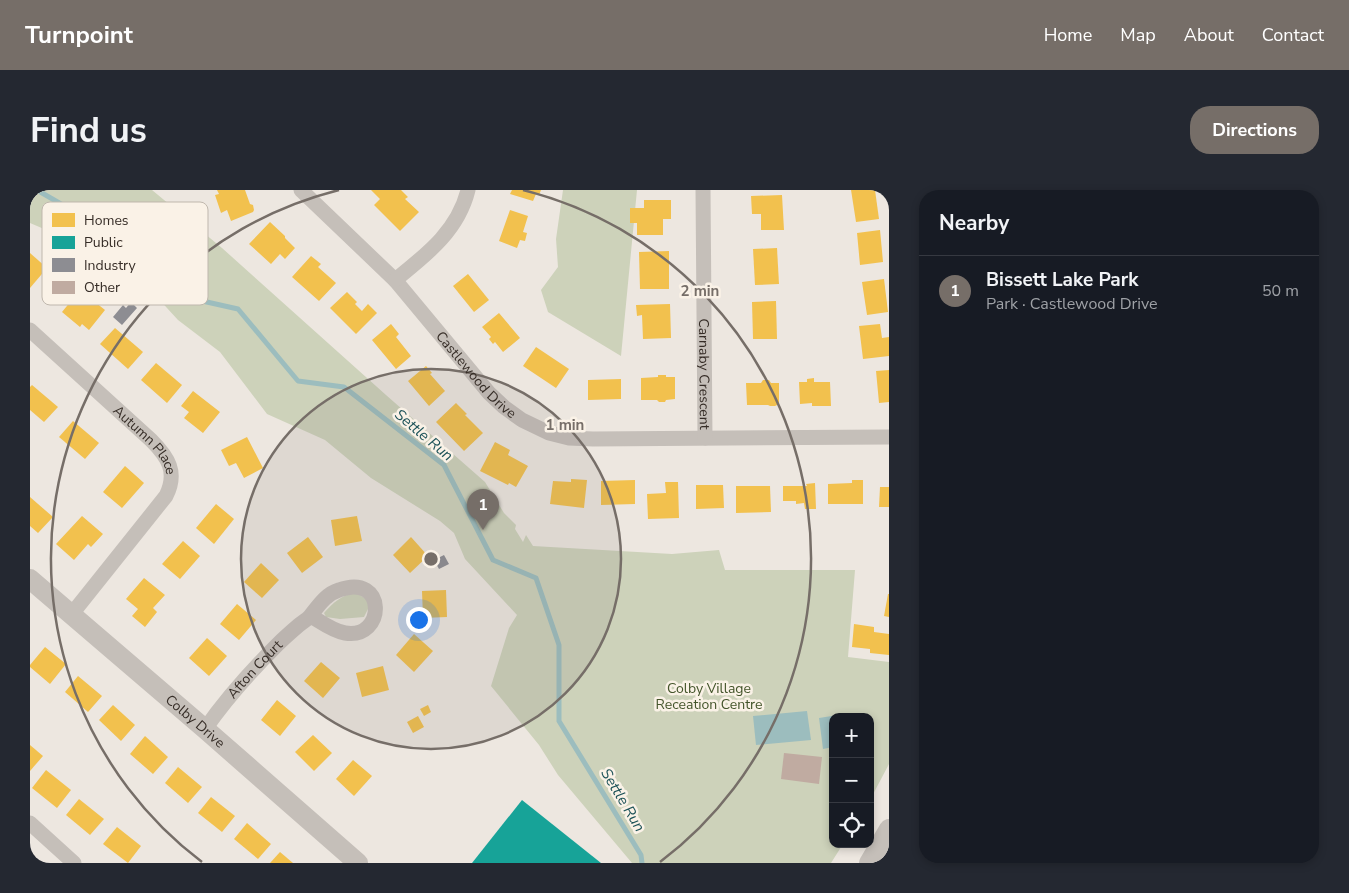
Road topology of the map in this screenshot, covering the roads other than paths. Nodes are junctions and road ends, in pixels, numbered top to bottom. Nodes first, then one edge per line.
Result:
1 (301, 190) edge
2 (468, 190) edge
3 (703, 190) edge
4 (395, 280) junction
5 (30, 330) edge
6 (889, 437) edge
7 (705, 438) junction
8 (30, 579) edge
9 (71, 615) junction
10 (311, 616) dead end
11 (205, 729) junction
12 (30, 823) edge
13 (889, 829) edge
14 (74, 863) edge
15 (358, 863) edge
16 (869, 863) edge

1 - 4 street, Castlewood Drive
2 - 4 street
3 - 7 street, Carnaby Crescent
4 - 7 street, Castlewood Drive
5 - 9 street, Autumn Place
6 - 7 street, Castlewood Drive
8 - 9 street, Colby Drive
9 - 11 street, Colby Drive
10 - 11 street, Afton Court
11 - 15 street, Colby Drive
12 - 14 street
13 - 16 street

